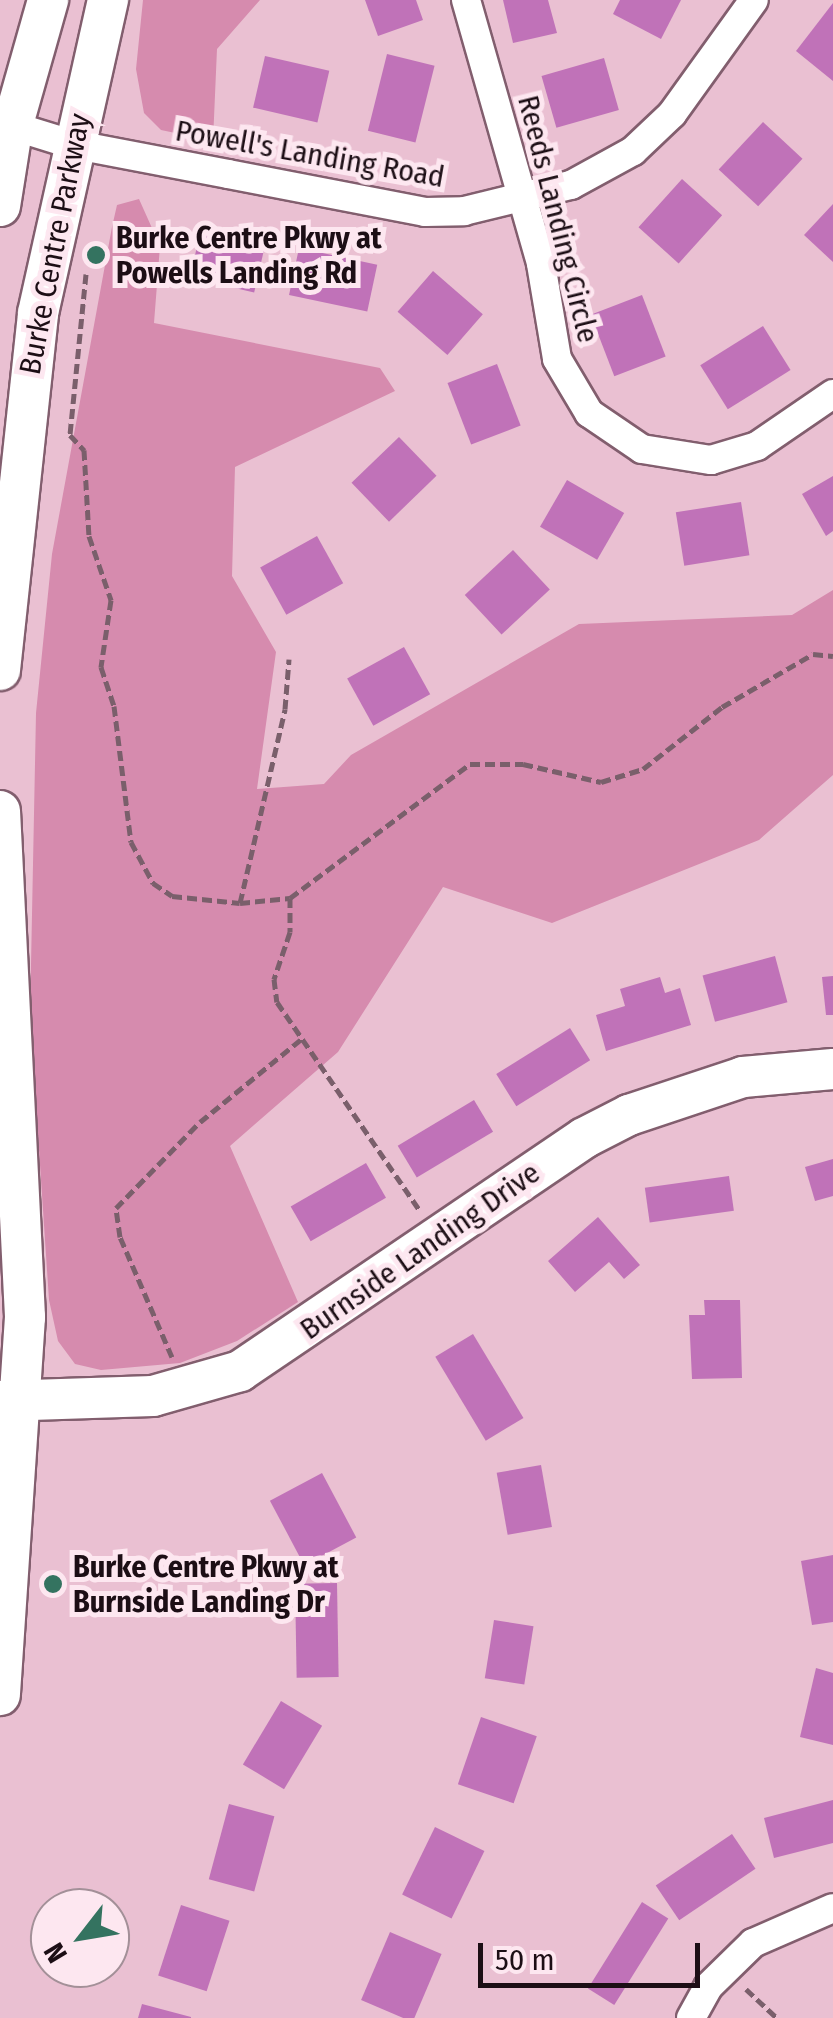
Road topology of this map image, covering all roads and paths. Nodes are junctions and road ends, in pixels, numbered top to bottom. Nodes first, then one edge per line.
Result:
1 (48, 0) edge
2 (108, 0) edge
3 (466, 0) edge
4 (754, 0) edge
5 (6, 123) edge
6 (71, 144) junction
7 (524, 200) junction
8 (0, 206) edge
9 (86, 274) dead end
10 (833, 394) edge
11 (833, 656) edge
12 (289, 659) dead end
13 (0, 670) edge
14 (0, 811) edge
15 (290, 898) junction
16 (240, 903) junction
17 (304, 1037) junction
18 (833, 1068) edge
19 (425, 1216) dead end
20 (174, 1364) dead end
21 (9, 1402) edge
22 (0, 1695) edge
23 (833, 1908) edge
24 (746, 1989) dead end
25 (691, 2018) edge
26 (777, 2018) edge

1 - 5 main road, Burke Centre Parkway
2 - 6 main road, Burke Centre Parkway
3 - 7 street, Reeds Landing Circle
4 - 7 street, Powell's Landing Road
5 - 6 street, Powell's Landing Road
5 - 8 main road, Burke Centre Parkway
6 - 7 street, Powell's Landing Road
6 - 13 main road, Burke Centre Parkway
7 - 10 street, Reeds Landing Circle
9 - 16 path
11 - 15 path
12 - 16 path
14 - 21 main road
15 - 16 path
15 - 17 path
17 - 19 path
17 - 20 path
18 - 21 main road, Burnside Landing Drive
21 - 22 main road
23 - 25 street
24 - 26 path

